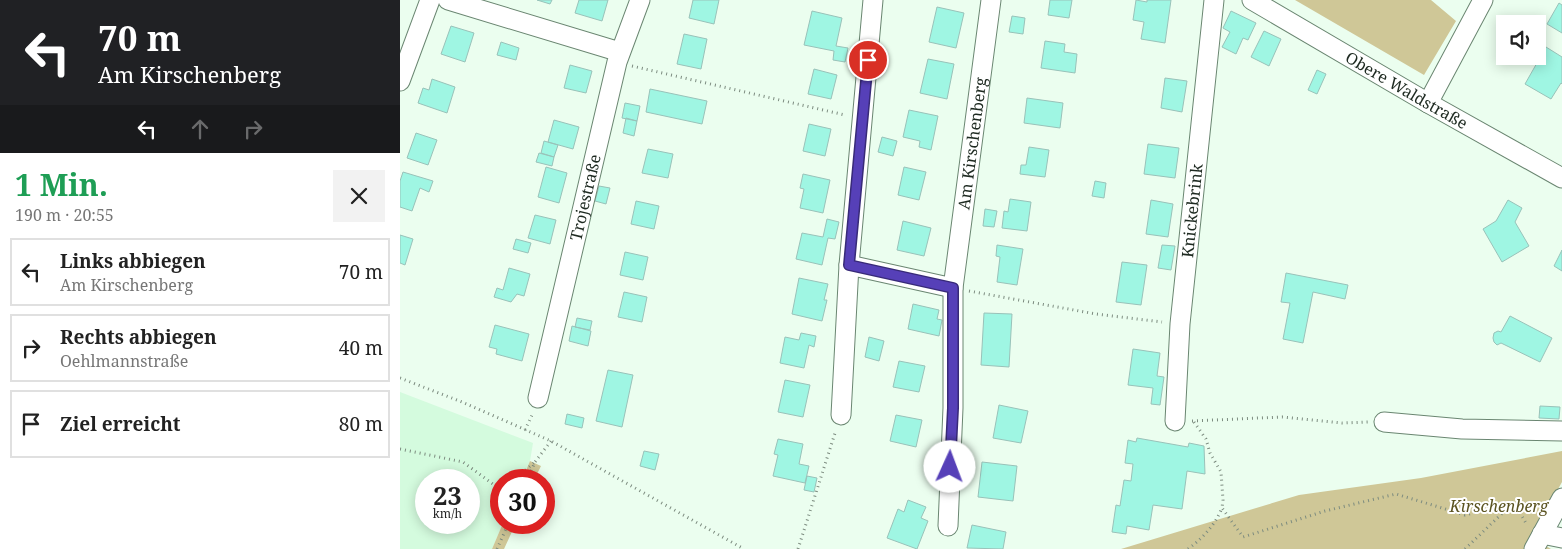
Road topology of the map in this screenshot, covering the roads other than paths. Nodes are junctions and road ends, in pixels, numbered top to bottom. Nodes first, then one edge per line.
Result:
1 (430, 0) edge
2 (448, 0) edge
3 (640, 0) edge
4 (872, 0) edge
5 (991, 0) edge
6 (1214, 0) edge
7 (1252, 0) edge
8 (1483, 0) edge
9 (619, 57) junction
10 (400, 81) edge
11 (1428, 103) junction
12 (1562, 178) edge
13 (849, 265) junction
14 (953, 288) junction
15 (535, 405) road end
16 (841, 415) road end
17 (1175, 421) road end
18 (1384, 422) road end
19 (1562, 431) edge
20 (1562, 498) edge
21 (948, 526) dead end
22 (1562, 538) edge
23 (1538, 542) edge

1 - 10 street
2 - 9 street
3 - 9 street, Trojestraße
4 - 13 street
5 - 14 street, Am Kirschenberg
6 - 17 street, Knickebrink
7 - 11 street, Obere Waldstraße
8 - 11 street
9 - 15 street, Trojestraße
11 - 12 street, Obere Waldstraße
13 - 14 street
13 - 16 street
14 - 21 street, Am Kirschenberg
18 - 19 street
20 - 23 street
22 - 23 street

